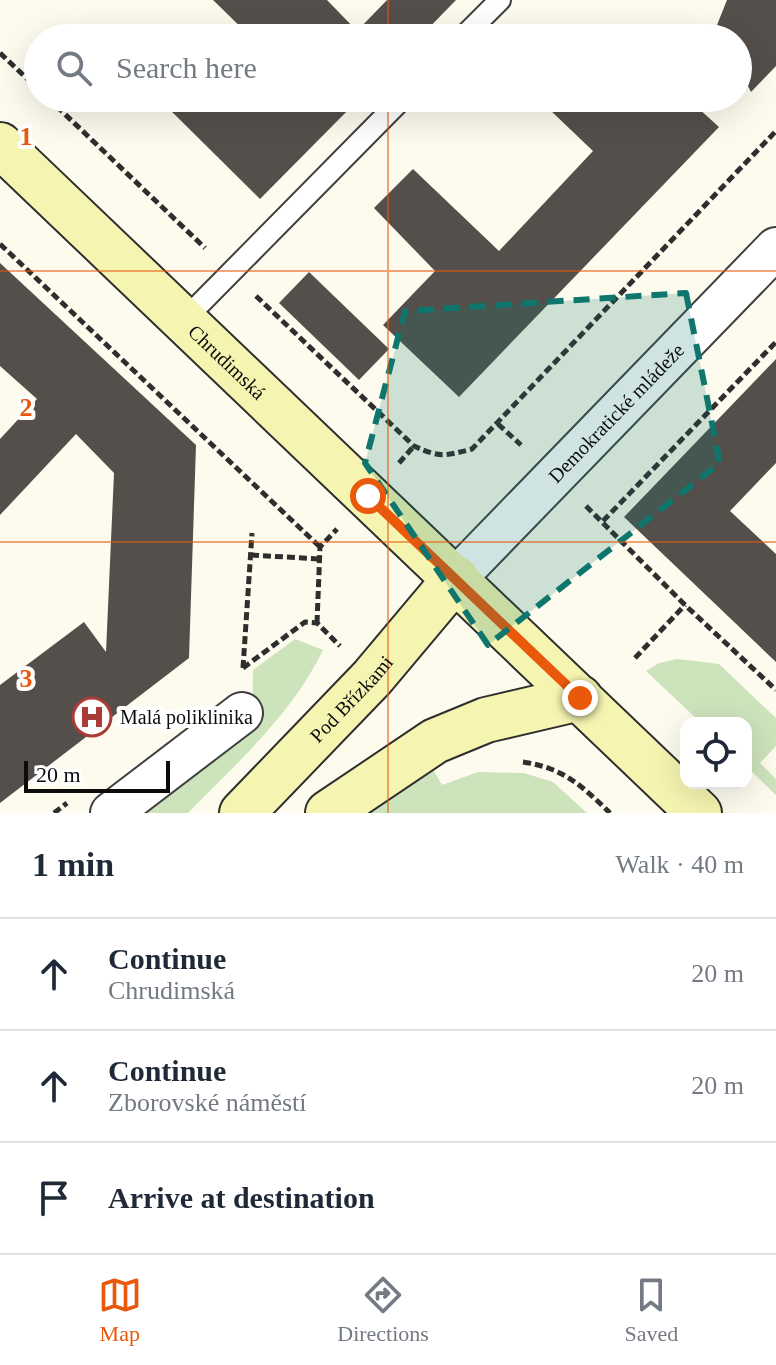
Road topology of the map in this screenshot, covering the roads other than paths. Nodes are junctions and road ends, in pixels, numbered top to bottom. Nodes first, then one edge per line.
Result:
1 (500, 0) edge
2 (476, 24) edge
3 (389, 112) edge
4 (0, 145) edge
5 (776, 248) edge
6 (184, 320) junction
7 (456, 578) junction
8 (580, 698) junction
9 (242, 713) dead end
10 (111, 813) edge
11 (242, 813) edge
12 (328, 813) edge
13 (699, 813) edge

1 - 2 lane
3 - 6 lane
4 - 6 main road, Chrudimská
5 - 7 street, Demokratické mládeže
6 - 7 main road, Chrudimská
7 - 8 main road, Chrudimská
7 - 11 main road, Pod Břízkami
8 - 12 main road
8 - 13 main road, Chrudimská
9 - 10 street

